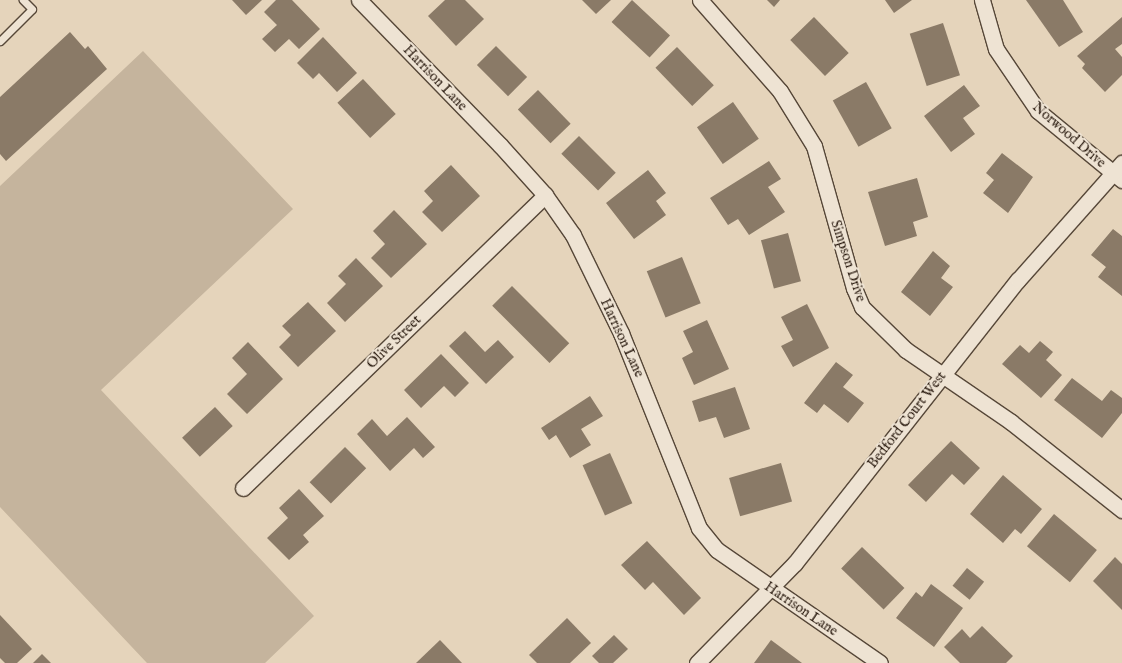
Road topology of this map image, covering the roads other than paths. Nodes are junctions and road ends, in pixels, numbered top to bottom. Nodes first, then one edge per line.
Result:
1 (23, 0) edge
2 (359, 0) edge
3 (700, 0) edge
4 (982, 0) edge
5 (0, 41) edge
6 (1119, 172) edge
7 (545, 195) junction
8 (942, 376) junction
9 (243, 488) dead end
10 (1122, 510) edge
11 (770, 589) junction
12 (697, 663) edge
13 (880, 663) edge

1 - 5 lane
2 - 7 street, Harrison Lane
3 - 8 street, Simpson Drive
4 - 6 street, Norwood Drive
6 - 8 street, Bedford Court West
7 - 9 street, Olive Street
7 - 11 street, Harrison Lane
8 - 10 street, Simpson Drive
8 - 11 street, Bedford Court West
11 - 12 street, Bedford Court West
11 - 13 street, Harrison Lane

